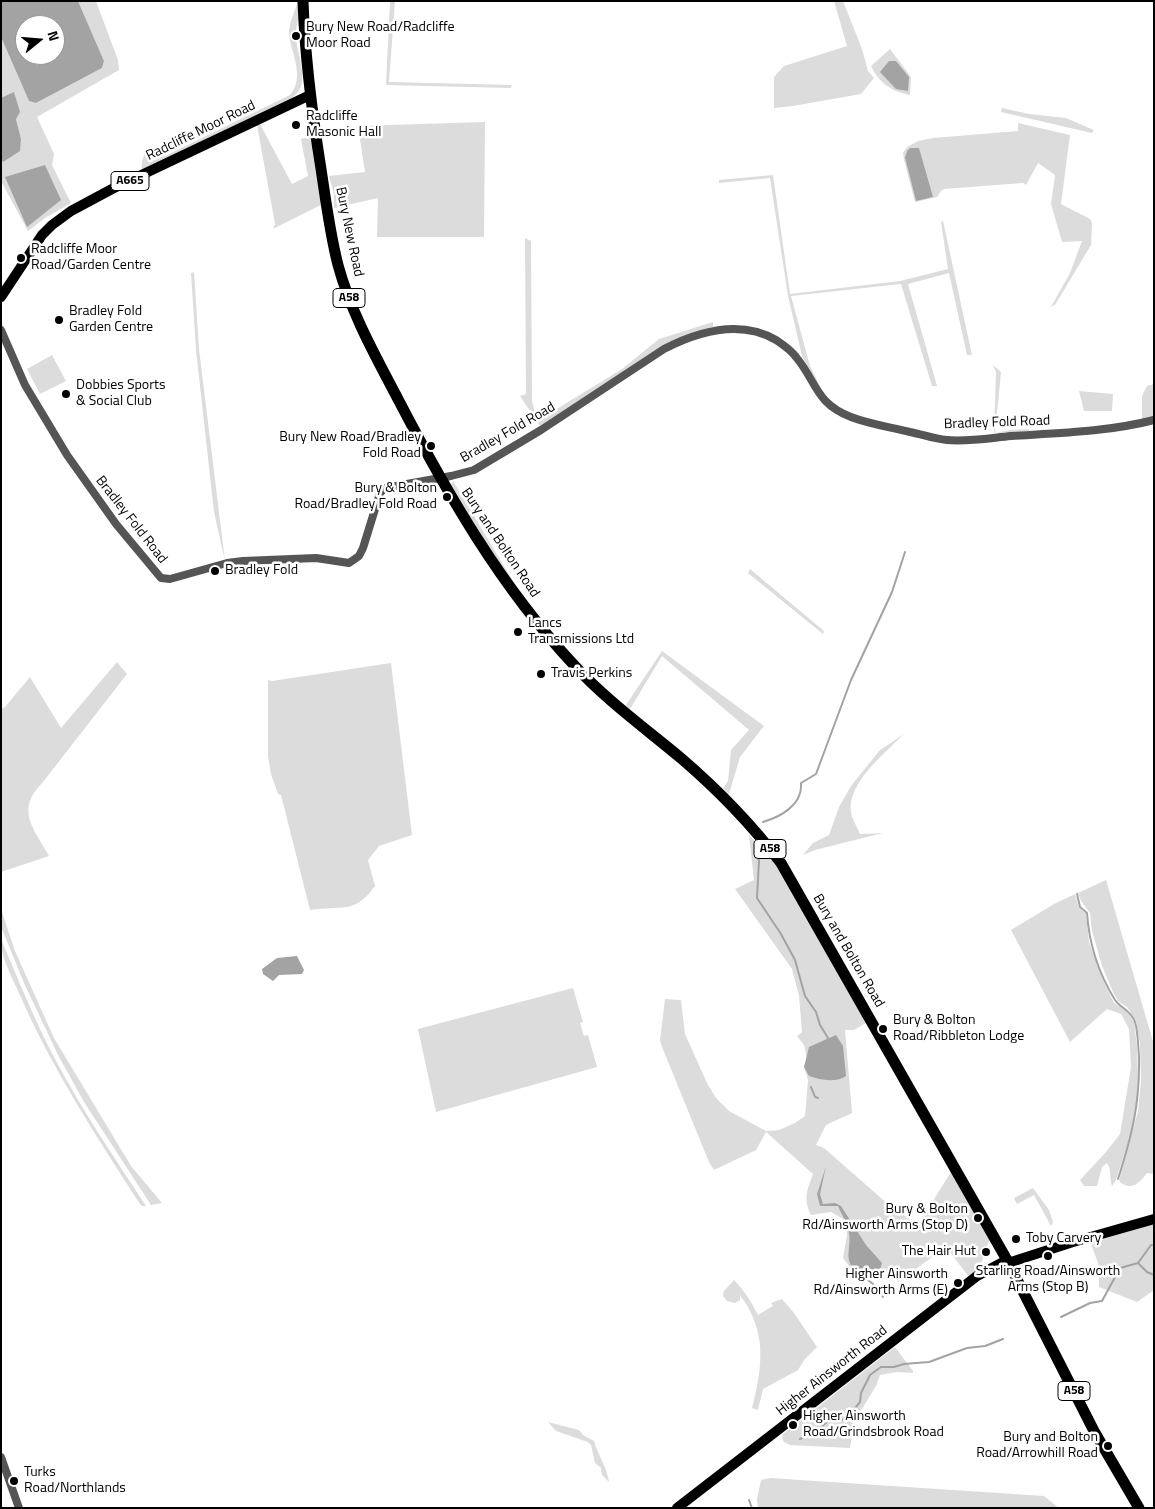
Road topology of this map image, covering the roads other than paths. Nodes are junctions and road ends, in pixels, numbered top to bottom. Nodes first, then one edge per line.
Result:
1 (304, 1) edge
2 (310, 95) junction
3 (1, 297) edge
4 (1, 330) edge
5 (1154, 420) edge
6 (439, 478) junction
7 (1154, 1219) edge
8 (1007, 1261) junction
9 (1, 1457) edge
10 (19, 1508) edge
11 (677, 1508) edge
12 (1139, 1508) edge

1 - 2 highway, Bury New Road / A58
2 - 3 main road, Radcliffe Moor Road / A665
2 - 6 highway, Bury New Road / A58
4 - 6 street, Bradley Fold Road
5 - 6 street, Bradley Fold Road
6 - 8 highway, Bury and Bolton Road / A58
7 - 8 main road, Higher Ainsworth Road
8 - 11 main road, Higher Ainsworth Road
8 - 12 highway, Bury and Bolton Road / A58
9 - 10 street

